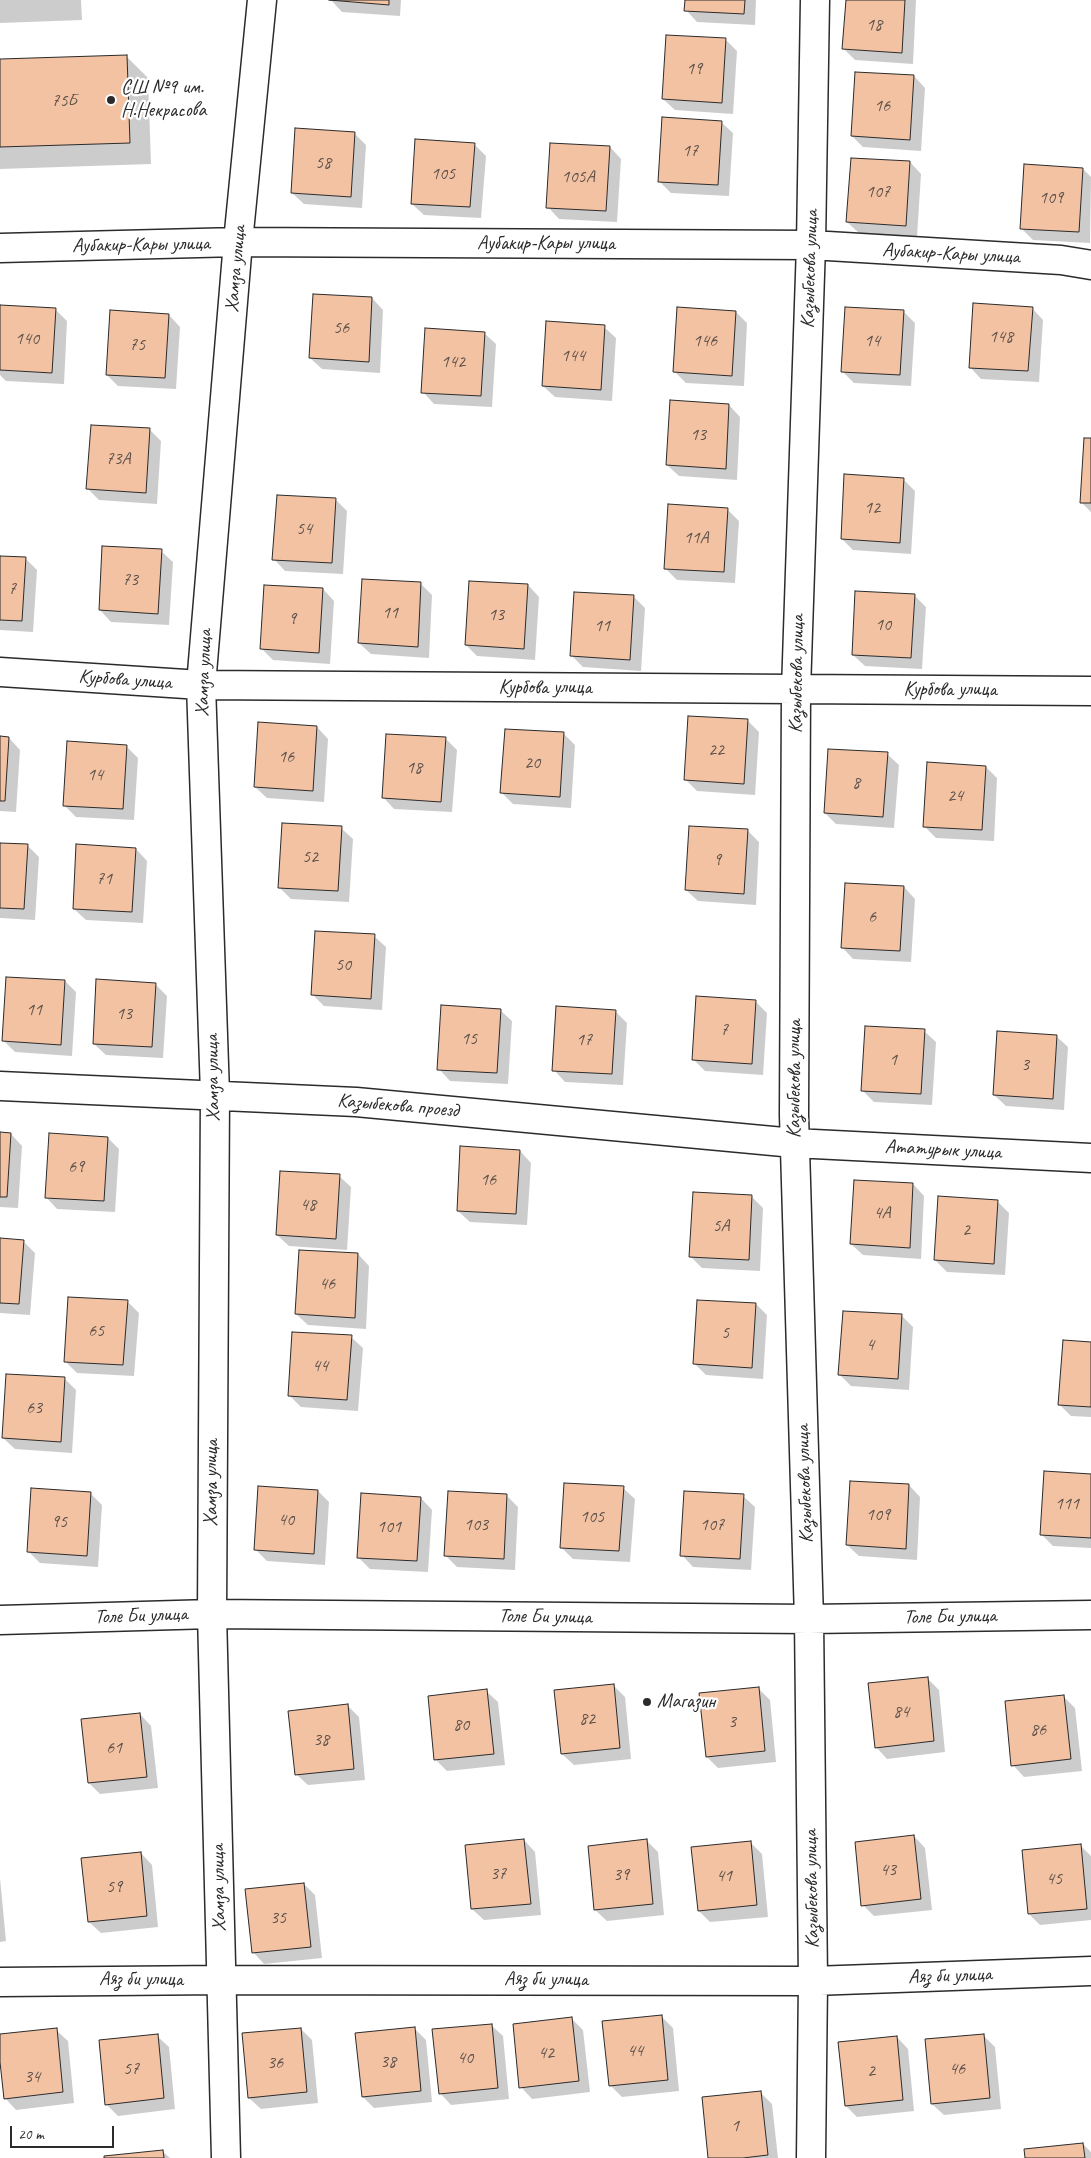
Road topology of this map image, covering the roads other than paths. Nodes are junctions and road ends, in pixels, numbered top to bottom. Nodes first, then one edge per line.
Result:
1 (262, 0) edge
2 (815, 0) edge
3 (238, 242) junction
4 (811, 245) junction
5 (0, 248) edge
6 (1091, 265) edge
7 (0, 672) edge
8 (201, 684) junction
9 (796, 690) junction
10 (1091, 691) edge
11 (0, 1086) edge
12 (215, 1094) junction
13 (794, 1143) junction
14 (1091, 1158) edge
15 (212, 1614) junction
16 (1091, 1615) edge
17 (810, 1619) junction
18 (0, 1620) edge
19 (1091, 1971) edge
20 (221, 1980) junction
21 (813, 1981) junction
22 (0, 1982) edge
23 (226, 2158) edge
24 (811, 2158) edge

1 - 3 street, Хамза улица
2 - 4 street, Казыбекова улица
3 - 4 street, Аубакир-Кары улица
3 - 5 street, Аубакир-Кары улица
3 - 8 street, Хамза улица
4 - 6 street, Аубакир-Кары улица
4 - 9 street, Казыбекова улица
7 - 8 street, Курбова улица
8 - 9 street, Курбова улица
8 - 12 street, Хамза улица
9 - 10 street, Курбова улица
9 - 13 street, Казыбекова улица
11 - 12 street, Казыбекова проезд
12 - 13 street, Казыбекова проезд
12 - 15 street, Хамза улица
13 - 14 street, Ататурык улица
13 - 17 street, Казыбекова улица
15 - 17 street, Толе Би улица
15 - 18 street, Толе Би улица
15 - 20 street, Хамза улица
16 - 17 street, Толе Би улица
17 - 21 street, Казыбекова улица
19 - 21 street, Аяз би улица
20 - 21 street, Аяз би улица
20 - 22 street, Аяз би улица
20 - 23 street, Хамза улица
21 - 24 street, Казыбекова улица

